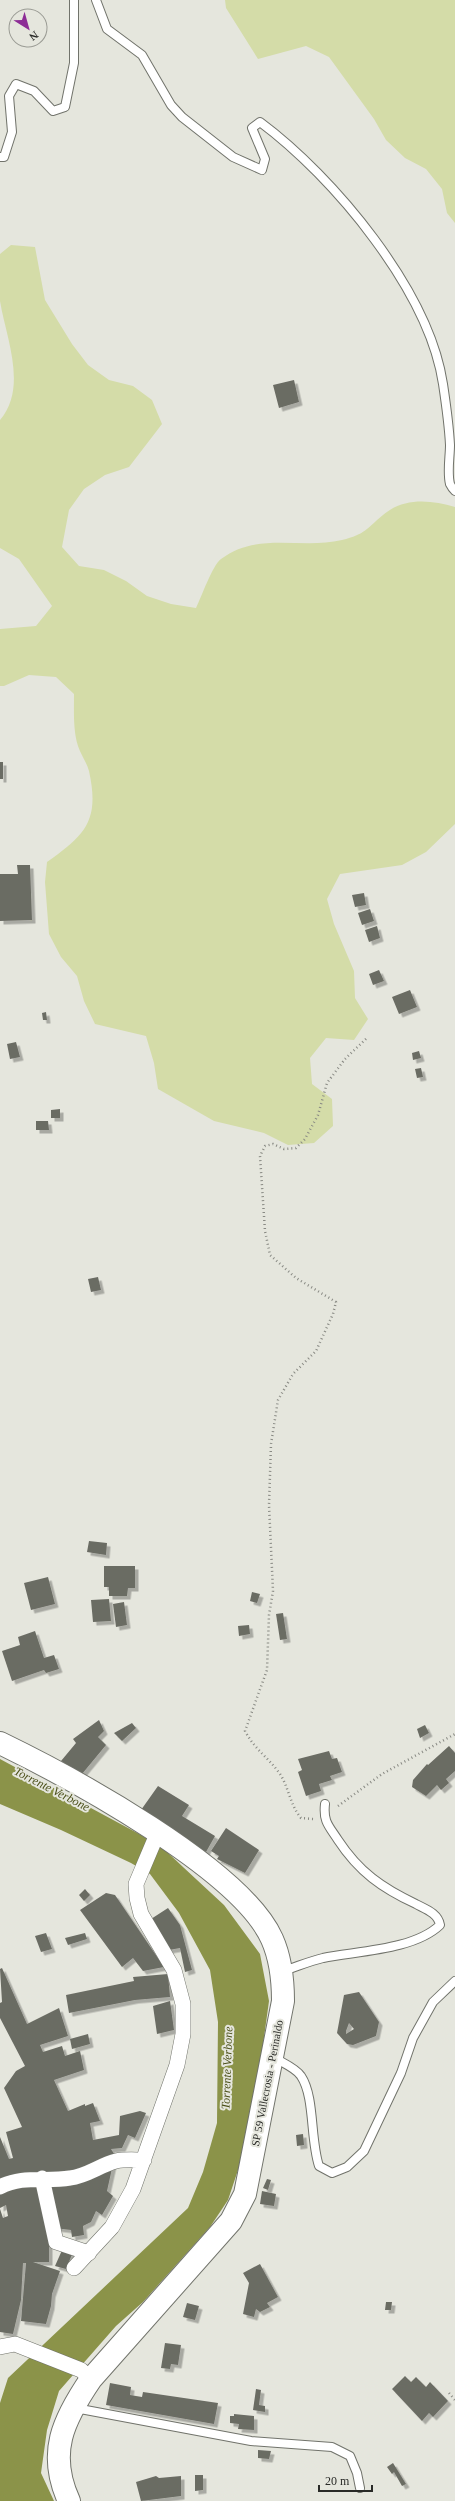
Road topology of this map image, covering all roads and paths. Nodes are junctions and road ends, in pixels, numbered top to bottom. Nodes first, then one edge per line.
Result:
1 (74, 0) edge
2 (96, 0) edge
3 (0, 157) edge
4 (455, 491) edge
5 (367, 1038) dead end
6 (455, 1734) edge
7 (0, 1743) edge
8 (325, 1804) dead end
9 (324, 1818) junction
10 (156, 1836) junction
11 (282, 1971) junction
12 (455, 1981) edge
13 (272, 2057) junction
14 (144, 2160) junction
15 (42, 2178) junction
16 (0, 2187) edge
17 (89, 2253) junction
18 (74, 2268) dead end
19 (0, 2347) edge
20 (86, 2374) junction
21 (449, 2393) dead end
22 (455, 2400) edge
23 (72, 2408) junction
24 (360, 2488) dead end
25 (70, 2501) edge

1 - 3 lane
2 - 4 lane
5 - 9 path
6 - 9 path
7 - 10 main road, SP 59 Vallecrosia - Perinaldo
8 - 9 lane
9 - 11 lane
10 - 11 main road, SP 59 Vallecrosia - Perinaldo
10 - 14 street
11 - 13 main road, SP 59 Vallecrosia - Perinaldo
12 - 13 lane
13 - 20 main road, SP 59 Vallecrosia - Perinaldo
14 - 15 street
14 - 17 street
15 - 16 street
15 - 17 street
17 - 18 street
19 - 20 street
20 - 23 main road, SP 59 Vallecrosia - Perinaldo
21 - 22 path
23 - 24 lane
23 - 25 main road, SP 59 Vallecrosia - Perinaldo

